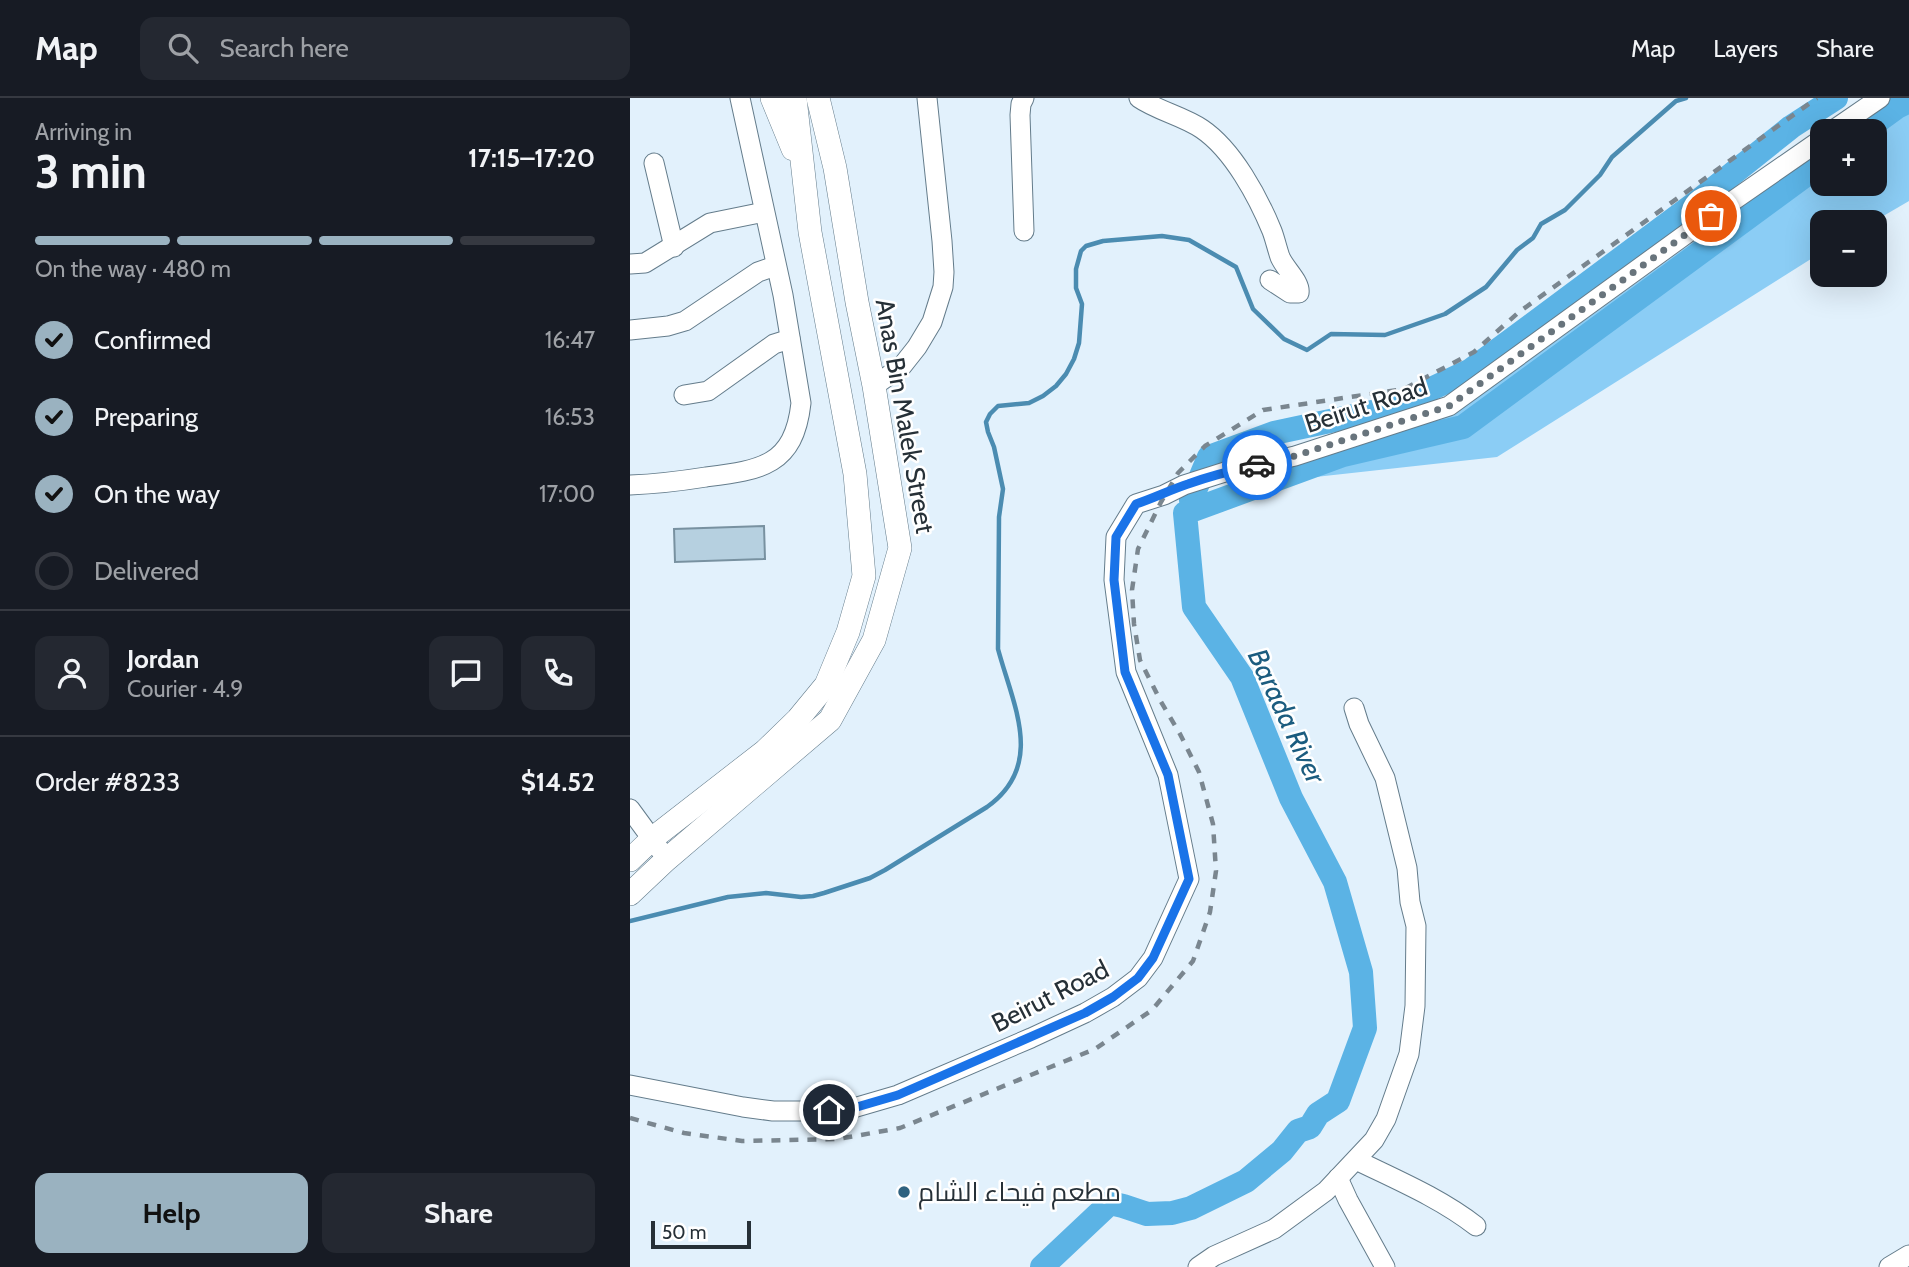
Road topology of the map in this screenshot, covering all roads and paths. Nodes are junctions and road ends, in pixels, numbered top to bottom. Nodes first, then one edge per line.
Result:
1 (740, 98) edge
2 (772, 98) edge
3 (795, 98) edge
4 (818, 98) edge
5 (830, 98) edge
6 (927, 98) edge
7 (1024, 98) edge
8 (1139, 98) edge
9 (1880, 98) edge
10 (1849, 119) edge
11 (1810, 147) edge
12 (654, 163) dead end
13 (835, 168) junction
14 (803, 172) junction
15 (764, 212) junction
16 (1024, 231) dead end
17 (674, 247) junction
18 (630, 264) edge
19 (775, 266) junction
20 (1270, 280) dead end
21 (630, 330) edge
22 (790, 339) junction
23 (874, 386) junction
24 (684, 394) dead end
25 (630, 485) edge
26 (1354, 708) dead end
27 (630, 808) edge
28 (653, 838) junction
29 (630, 860) edge
30 (666, 860) junction
31 (630, 894) edge
32 (630, 1085) edge
33 (1356, 1160) junction
34 (1338, 1178) junction
35 (1476, 1226) dead end
36 (1909, 1255) edge
37 (1198, 1267) edge
38 (1385, 1267) edge
39 (1889, 1267) edge

1 - 15 street
2 - 14 main road
3 - 14 main road
4 - 13 main road, Anas Bin Malek Street
5 - 13 main road
6 - 23 street
7 - 16 street
8 - 20 street
9 - 10 street
11 - 32 street, Beirut Road
12 - 17 street
13 - 23 main road, Anas Bin Malek Street
14 - 28 main road
15 - 17 street
15 - 19 street
17 - 18 street
19 - 21 street
19 - 22 street
22 - 24 street
22 - 25 street
23 - 30 main road, Anas Bin Malek Street
26 - 33 street
27 - 28 street
28 - 29 main road
28 - 30 street
30 - 31 main road, Anas Bin Malek Street
33 - 34 street
33 - 35 street
34 - 37 street
34 - 38 street
36 - 39 street

